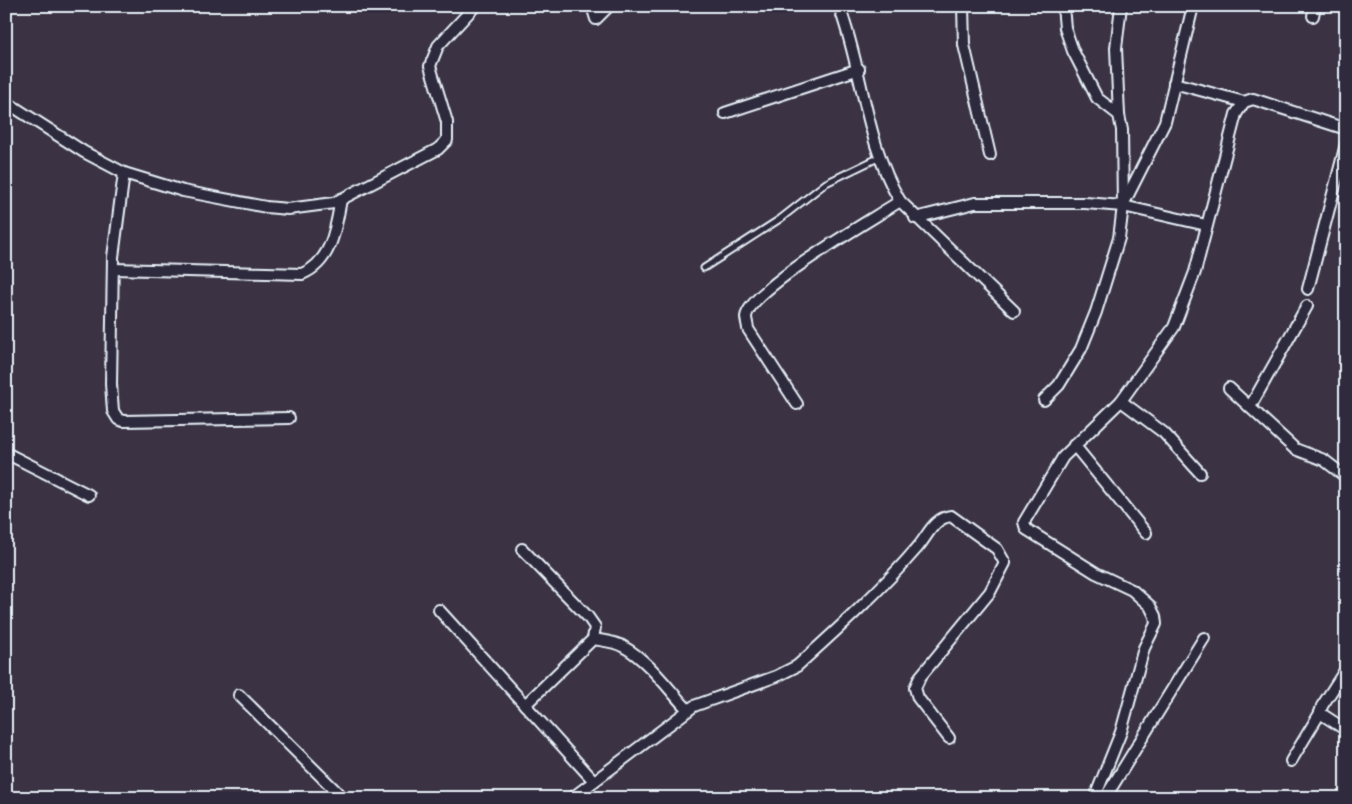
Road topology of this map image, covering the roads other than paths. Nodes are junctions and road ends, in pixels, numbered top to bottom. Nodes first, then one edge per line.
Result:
1 (475, 6) edge
2 (592, 6) edge
3 (609, 6) edge
4 (839, 6) edge
5 (963, 6) edge
6 (1063, 6) edge
7 (1121, 6) edge
8 (1193, 6) edge
9 (859, 69) junction
10 (1174, 83) junction
11 (6, 102) edge
12 (1244, 102) junction
13 (725, 113) dead end
14 (1119, 115) junction
15 (1346, 130) edge
16 (1346, 144) edge
17 (990, 155) dead end
18 (880, 157) junction
19 (124, 173) junction
20 (341, 199) junction
21 (900, 201) junction
22 (1123, 206) junction
23 (915, 218) junction
24 (1206, 225) junction
25 (704, 268) dead end
26 (114, 269) junction
27 (1308, 288) dead end
28 (1307, 306) dead end
29 (1014, 311) dead end
30 (1229, 388) dead end
31 (1044, 400) dead end
32 (1121, 401) junction
33 (797, 404) dead end
34 (1250, 407) junction
35 (289, 418) dead end
36 (1074, 445) junction
37 (6, 453) edge
38 (1200, 473) dead end
39 (1346, 477) edge
40 (89, 495) dead end
41 (1146, 533) dead end
42 (522, 549) dead end
43 (439, 610) dead end
44 (1204, 638) dead end
45 (593, 639) junction
46 (1346, 669) edge
47 (239, 695) dead end
48 (525, 705) junction
49 (688, 710) junction
50 (1320, 713) junction
51 (1346, 730) edge
52 (949, 738) dead end
53 (1291, 761) dead end
54 (594, 781) junction
55 (343, 798) edge
56 (572, 798) edge
57 (1100, 798) edge
58 (1105, 798) edge

1 - 20 street
2 - 3 street
4 - 9 street
5 - 17 street
6 - 14 street
7 - 14 street
8 - 10 street
9 - 13 street
9 - 18 street
10 - 12 street
10 - 22 street
11 - 19 street
12 - 15 street
12 - 24 street
14 - 22 street
16 - 27 street
18 - 21 street
18 - 25 lane
19 - 20 street
19 - 26 street
20 - 26 street
21 - 23 street
21 - 33 street
22 - 23 street
22 - 24 street
22 - 31 street
23 - 29 street
24 - 32 street
26 - 35 street
28 - 34 street
30 - 34 street
32 - 36 street
32 - 38 street
34 - 39 street
36 - 41 street
36 - 57 street
37 - 40 street
42 - 45 street
43 - 48 street
44 - 58 street
45 - 48 street
45 - 49 street
46 - 50 street
47 - 55 street
48 - 54 street
49 - 52 street
49 - 54 street
50 - 51 street
50 - 53 street
54 - 56 street

